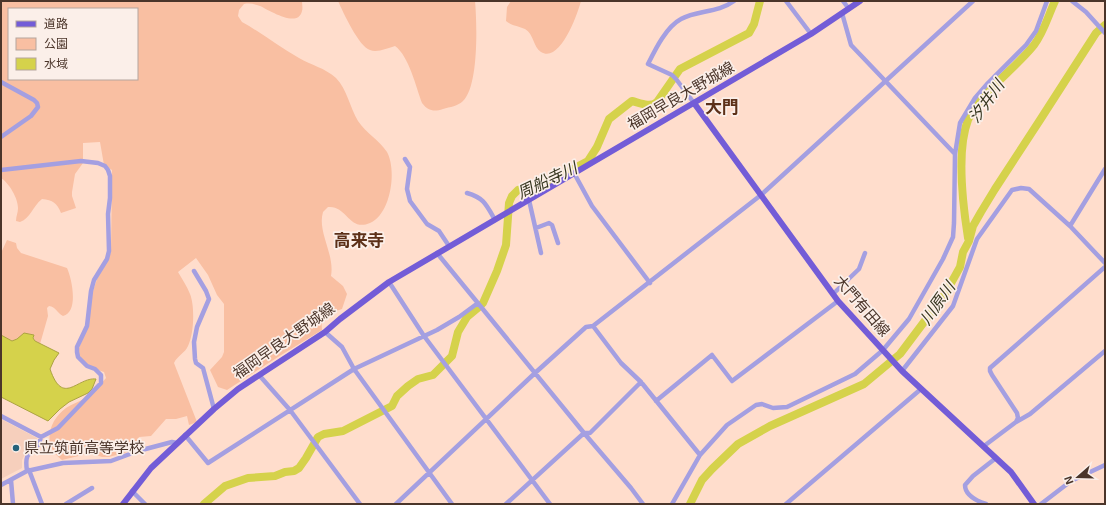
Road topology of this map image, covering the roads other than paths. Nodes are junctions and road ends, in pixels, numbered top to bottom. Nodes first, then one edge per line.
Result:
1 (734, 1) edge
2 (786, 1) edge
3 (843, 1) edge
4 (860, 1) edge
5 (972, 1) edge
6 (1047, 1) edge
7 (1072, 1) edge
8 (849, 9) junction
9 (842, 14) junction
10 (1105, 33) edge
11 (811, 34) junction
12 (885, 81) junction
13 (1, 82) edge
14 (694, 103) junction
15 (1, 137) edge
16 (955, 154) junction
17 (405, 159) dead end
18 (1105, 169) edge
19 (1, 170) edge
20 (574, 173) junction
21 (466, 192) dead end
22 (761, 195) junction
23 (529, 200) junction
24 (495, 220) junction
25 (1070, 226) junction
26 (536, 228) junction
27 (558, 243) dead end
28 (449, 246) junction
29 (437, 253) junction
30 (865, 253) dead end
31 (541, 254) dead end
32 (1105, 263) edge
33 (1105, 267) edge
34 (194, 271) dead end
35 (389, 282) junction
36 (650, 283) junction
37 (833, 294) junction
38 (838, 302) junction
39 (478, 303) junction
40 (593, 326) junction
41 (325, 332) junction
42 (424, 336) junction
43 (1105, 351) edge
44 (885, 352) junction
45 (900, 368) junction
46 (354, 369) junction
47 (534, 373) junction
48 (259, 375) junction
49 (641, 382) junction
50 (921, 389) junction
51 (656, 401) junction
52 (214, 409) junction
53 (290, 410) junction
54 (1, 416) edge
55 (486, 419) junction
56 (1016, 422) junction
57 (584, 433) junction
58 (185, 435) junction
59 (41, 437) junction
60 (177, 443) junction
61 (984, 446) junction
62 (700, 455) junction
63 (996, 458) junction
64 (1105, 465) edge
65 (28, 471) junction
66 (429, 473) junction
67 (11, 480) junction
68 (532, 480) junction
69 (1, 485) edge
70 (92, 488) dead end
71 (132, 491) junction
72 (973, 502) edge
73 (13, 504) edge
74 (42, 504) edge
75 (66, 504) edge
76 (123, 504) edge
77 (145, 504) edge
78 (360, 504) edge
79 (396, 504) edge
80 (452, 504) edge
81 (506, 504) edge
82 (550, 504) edge
83 (643, 504) edge
84 (672, 504) edge
85 (786, 504) edge
86 (986, 504) edge
87 (1034, 504) edge
88 (1041, 504) edge

1 - 14 street
2 - 11 street
3 - 8 street
4 - 8 main road, 福岡早良大野城線
5 - 12 street
6 - 16 street
7 - 10 street
8 - 9 main road, 福岡早良大野城線
9 - 11 main road, 福岡早良大野城線
9 - 12 street
11 - 14 main road, 福岡早良大野城線
12 - 16 street
12 - 22 street
13 - 15 street
14 - 20 main road, 福岡早良大野城線
14 - 22 main road, 大門有田線
16 - 44 street
17 - 28 street
18 - 25 street
19 - 59 street
20 - 23 main road, 福岡早良大野城線
20 - 36 street
21 - 24 street
22 - 36 street
22 - 37 main road, 大門有田線
23 - 24 main road, 福岡早良大野城線
23 - 26 street
24 - 28 main road, 福岡早良大野城線
25 - 32 street
25 - 45 street
26 - 27 street
26 - 31 street
28 - 29 main road, 福岡早良大野城線
29 - 35 main road, 福岡早良大野城線
29 - 39 street
30 - 37 street
33 - 56 street
34 - 52 street
35 - 41 main road, 福岡早良大野城線
35 - 42 street
36 - 40 street
37 - 38 main road, 大門有田線
38 - 44 main road, 大門有田線
38 - 51 street
39 - 42 street
39 - 47 street
40 - 47 street
40 - 49 street
41 - 46 street
41 - 48 main road, 福岡早良大野城線
42 - 46 street
42 - 55 street
43 - 56 street
44 - 45 main road, 大門有田線
44 - 62 street
45 - 50 main road, 大門有田線
46 - 53 street
46 - 66 street
47 - 55 street
47 - 57 street
48 - 52 main road, 福岡早良大野城線
48 - 53 street
49 - 51 street
49 - 57 street
50 - 61 main road, 大門有田線
50 - 85 street
51 - 62 street
52 - 58 main road, 福岡早良大野城線
53 - 58 street
53 - 78 street
54 - 59 street
55 - 66 street
55 - 68 street
56 - 61 street
57 - 68 street
57 - 83 street
58 - 60 main road, 福岡早良大野城線
59 - 65 street
60 - 65 street
60 - 71 main road, 福岡早良大野城線
61 - 63 main road, 大門有田線
62 - 84 street
63 - 72 street
63 - 87 main road, 大門有田線
64 - 88 street
65 - 67 street
65 - 74 street
66 - 79 street
66 - 80 street
67 - 69 street
67 - 73 street
68 - 81 street
68 - 82 street
70 - 75 street
71 - 76 main road, 福岡早良大野城線
71 - 77 street
72 - 86 street

